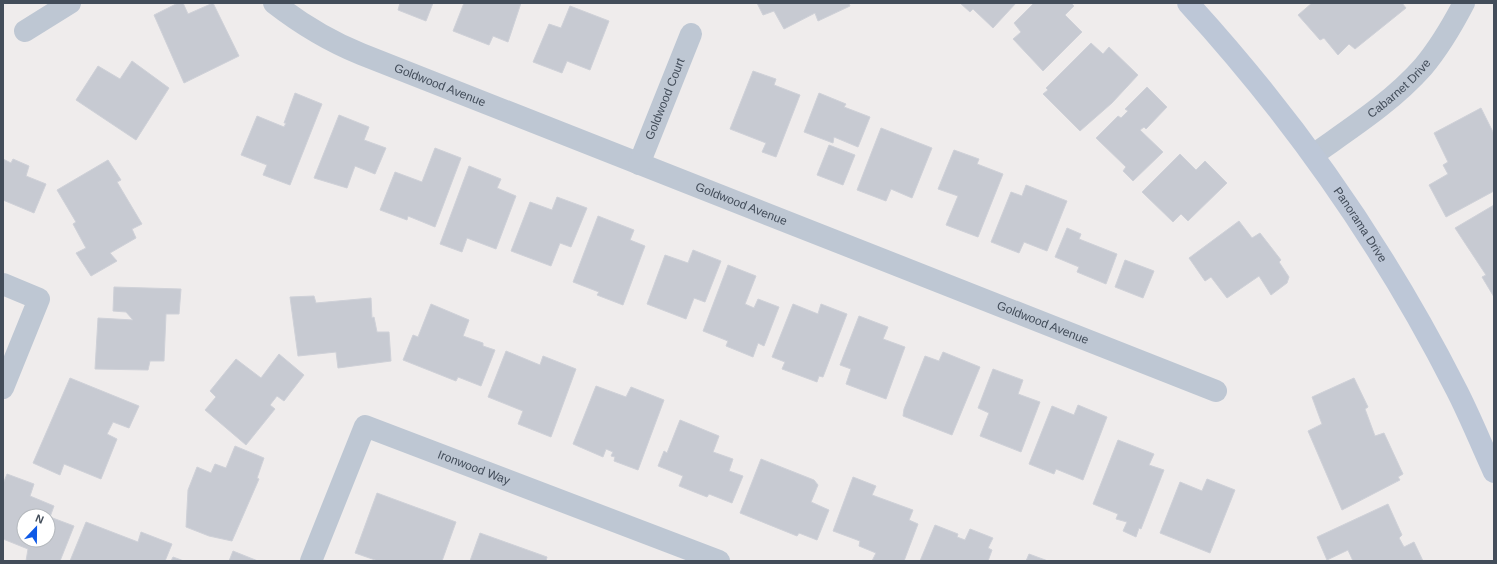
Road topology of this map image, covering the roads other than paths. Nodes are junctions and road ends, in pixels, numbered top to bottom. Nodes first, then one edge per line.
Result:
1 (70, 3) edge
2 (274, 3) edge
3 (1188, 3) edge
4 (1464, 3) edge
5 (25, 31) dead end
6 (691, 34) dead end
7 (1313, 155) junction
8 (639, 164) junction
9 (3, 284) edge
10 (3, 388) edge
11 (1216, 391) dead end
12 (1494, 472) edge
13 (312, 561) edge
14 (719, 561) edge

1 - 5 street
2 - 8 street, Goldwood Avenue
3 - 7 street, Panorama Drive
4 - 7 street, Cabarnet Drive
6 - 8 street, Goldwood Court
7 - 12 street, Panorama Drive
8 - 11 street, Goldwood Avenue
9 - 10 street
13 - 14 street, Ironwood Way

